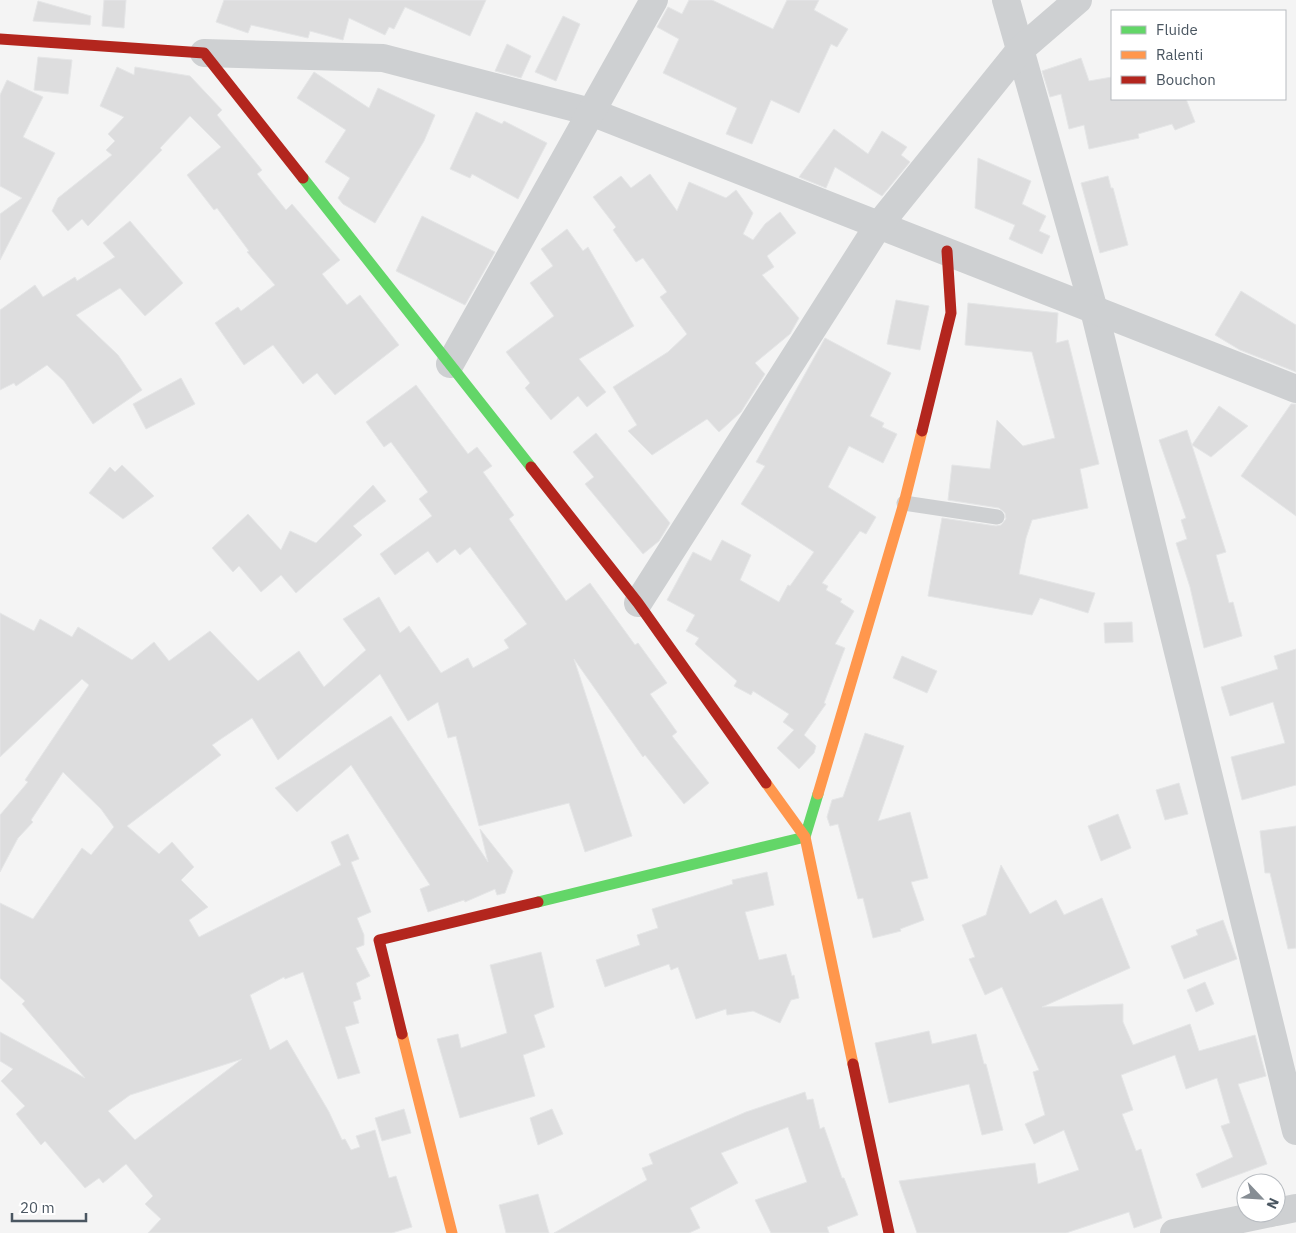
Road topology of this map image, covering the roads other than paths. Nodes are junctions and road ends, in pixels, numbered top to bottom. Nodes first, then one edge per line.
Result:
1 (654, 0) edge
2 (1006, 0) edge
3 (1078, 0) edge
4 (0, 39) edge
5 (1020, 50) junction
6 (204, 53) junction
7 (591, 112) junction
8 (878, 226) junction
9 (947, 251) junction
10 (1094, 310) junction
11 (450, 364) junction
12 (1296, 389) edge
13 (904, 503) junction
14 (997, 517) dead end
15 (638, 603) junction
16 (805, 837) junction
17 (1296, 1131) edge
18 (1236, 1220) edge
19 (452, 1233) edge
20 (889, 1233) edge
21 (1174, 1233) edge

1 - 7 street
2 - 5 street
3 - 5 street
4 - 6 street
5 - 8 street
5 - 10 street
6 - 7 street
6 - 11 street
7 - 8 street
7 - 11 street
8 - 9 street
8 - 15 street
9 - 10 street
9 - 13 street
10 - 12 street
10 - 17 street
11 - 15 street
13 - 14 lane
13 - 16 street
15 - 16 street
16 - 19 street
16 - 20 street
18 - 21 street

